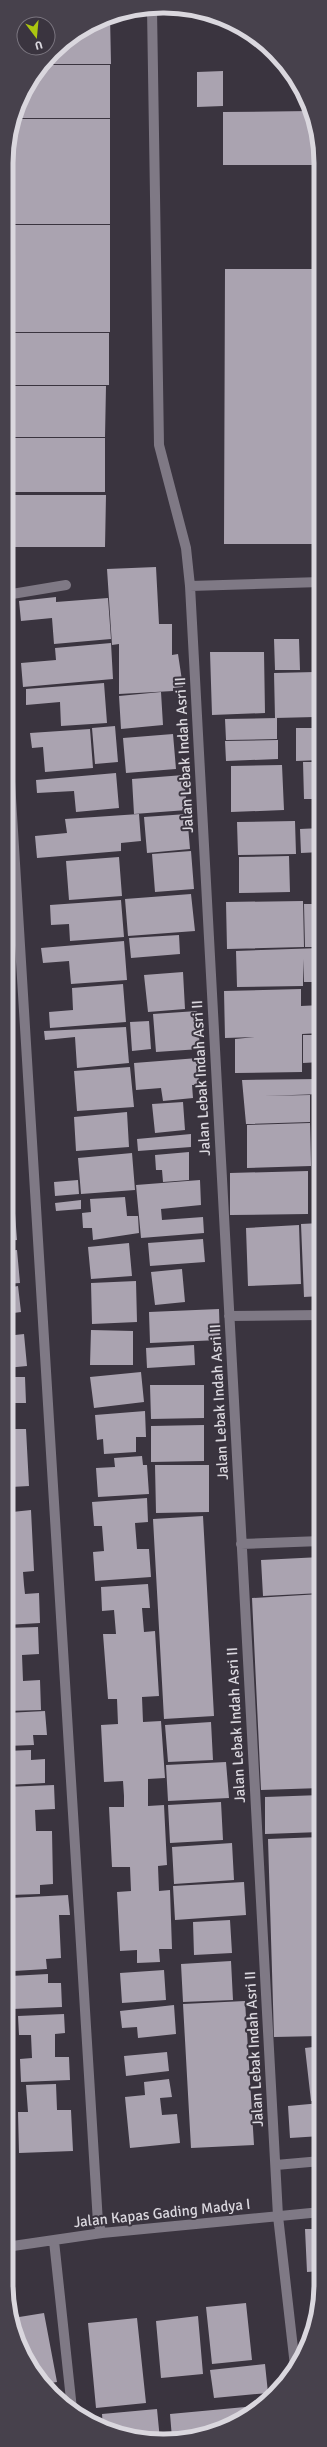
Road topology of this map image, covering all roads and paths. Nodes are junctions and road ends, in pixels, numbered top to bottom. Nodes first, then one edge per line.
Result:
1 (152, 13) edge
2 (314, 582) edge
3 (66, 585) dead end
4 (190, 586) junction
5 (13, 594) edge
6 (13, 831) edge
7 (314, 1315) edge
8 (229, 1316) junction
9 (314, 1541) edge
10 (241, 1544) junction
11 (314, 2162) edge
12 (276, 2165) junction
13 (314, 2213) edge
14 (278, 2216) junction
15 (102, 2233) junction
16 (54, 2241) junction
17 (13, 2246) edge
18 (294, 2359) edge
19 (71, 2402) edge

1 - 4 street, Jalan Lebak Indah Asri II
2 - 4 street
3 - 5 street
4 - 8 street, Jalan Lebak Indah Asri II
6 - 15 street
7 - 8 street
8 - 10 street, Jalan Lebak Indah Asri II
9 - 10 street
10 - 12 street, Jalan Lebak Indah Asri II
11 - 12 street
12 - 14 street, Jalan Lebak Indah Asri II
13 - 14 street, Jalan Kapas Gading Madya I
14 - 15 street, Jalan Kapas Gading Madya I
14 - 18 street, Jalan Lebak Indah Asri II
15 - 16 street, Jalan Kapas Gading Madya I
16 - 17 street, Jalan Kapas Gading Madya I
16 - 19 street

